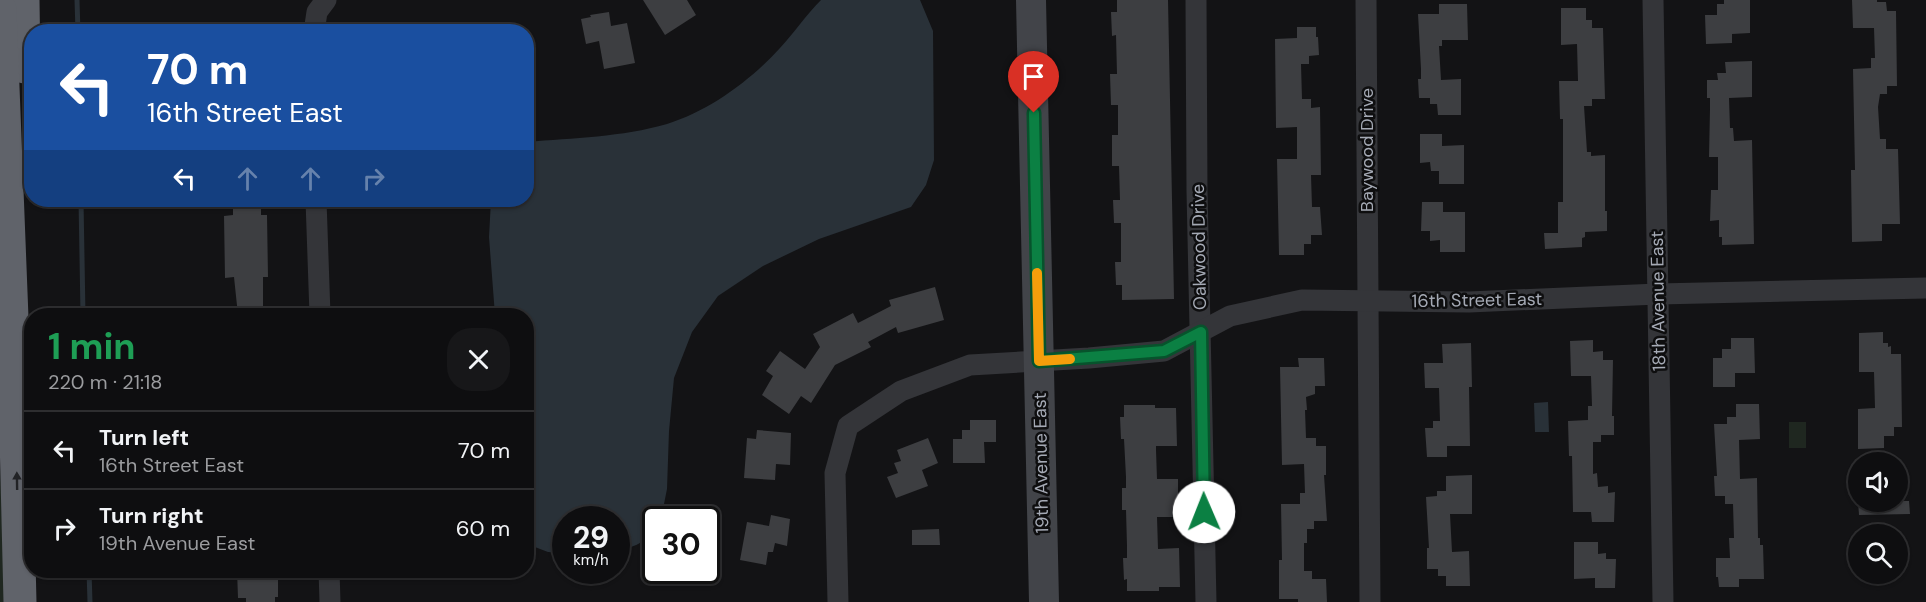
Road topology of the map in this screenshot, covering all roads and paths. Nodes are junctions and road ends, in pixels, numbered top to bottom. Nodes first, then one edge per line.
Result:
1 (23, 0) edge
2 (326, 0) edge
3 (1031, 0) edge
4 (1196, 0) edge
5 (1366, 0) edge
6 (1653, 0) edge
7 (0, 10) edge
8 (315, 24) edge
9 (316, 207) edge
10 (1926, 288) edge
11 (1658, 294) junction
12 (1368, 300) junction
13 (320, 308) edge
14 (1201, 332) junction
15 (1039, 361) junction
16 (15, 395) junction
17 (329, 578) edge
18 (20, 602) edge
19 (330, 602) edge
20 (838, 602) edge
21 (1044, 602) edge
22 (1206, 602) edge
23 (1370, 602) edge
24 (1663, 602) edge

1 - 16 highway
2 - 8 street
3 - 15 street, 19th Avenue East
4 - 14 street, Oakwood Drive
5 - 12 street, Baywood Drive
6 - 11 street, 18th Avenue East
7 - 16 highway
9 - 13 street
10 - 11 street, 16th Street East
11 - 12 street, 16th Street East
11 - 24 street, 18th Avenue East
12 - 14 street, 16th Street East
12 - 23 street
14 - 15 street, 16th Street East
14 - 22 street, Oakwood Drive
15 - 20 street, 16th Street East
15 - 21 street, 19th Avenue East
18 -> 16 highway
17 - 19 street

